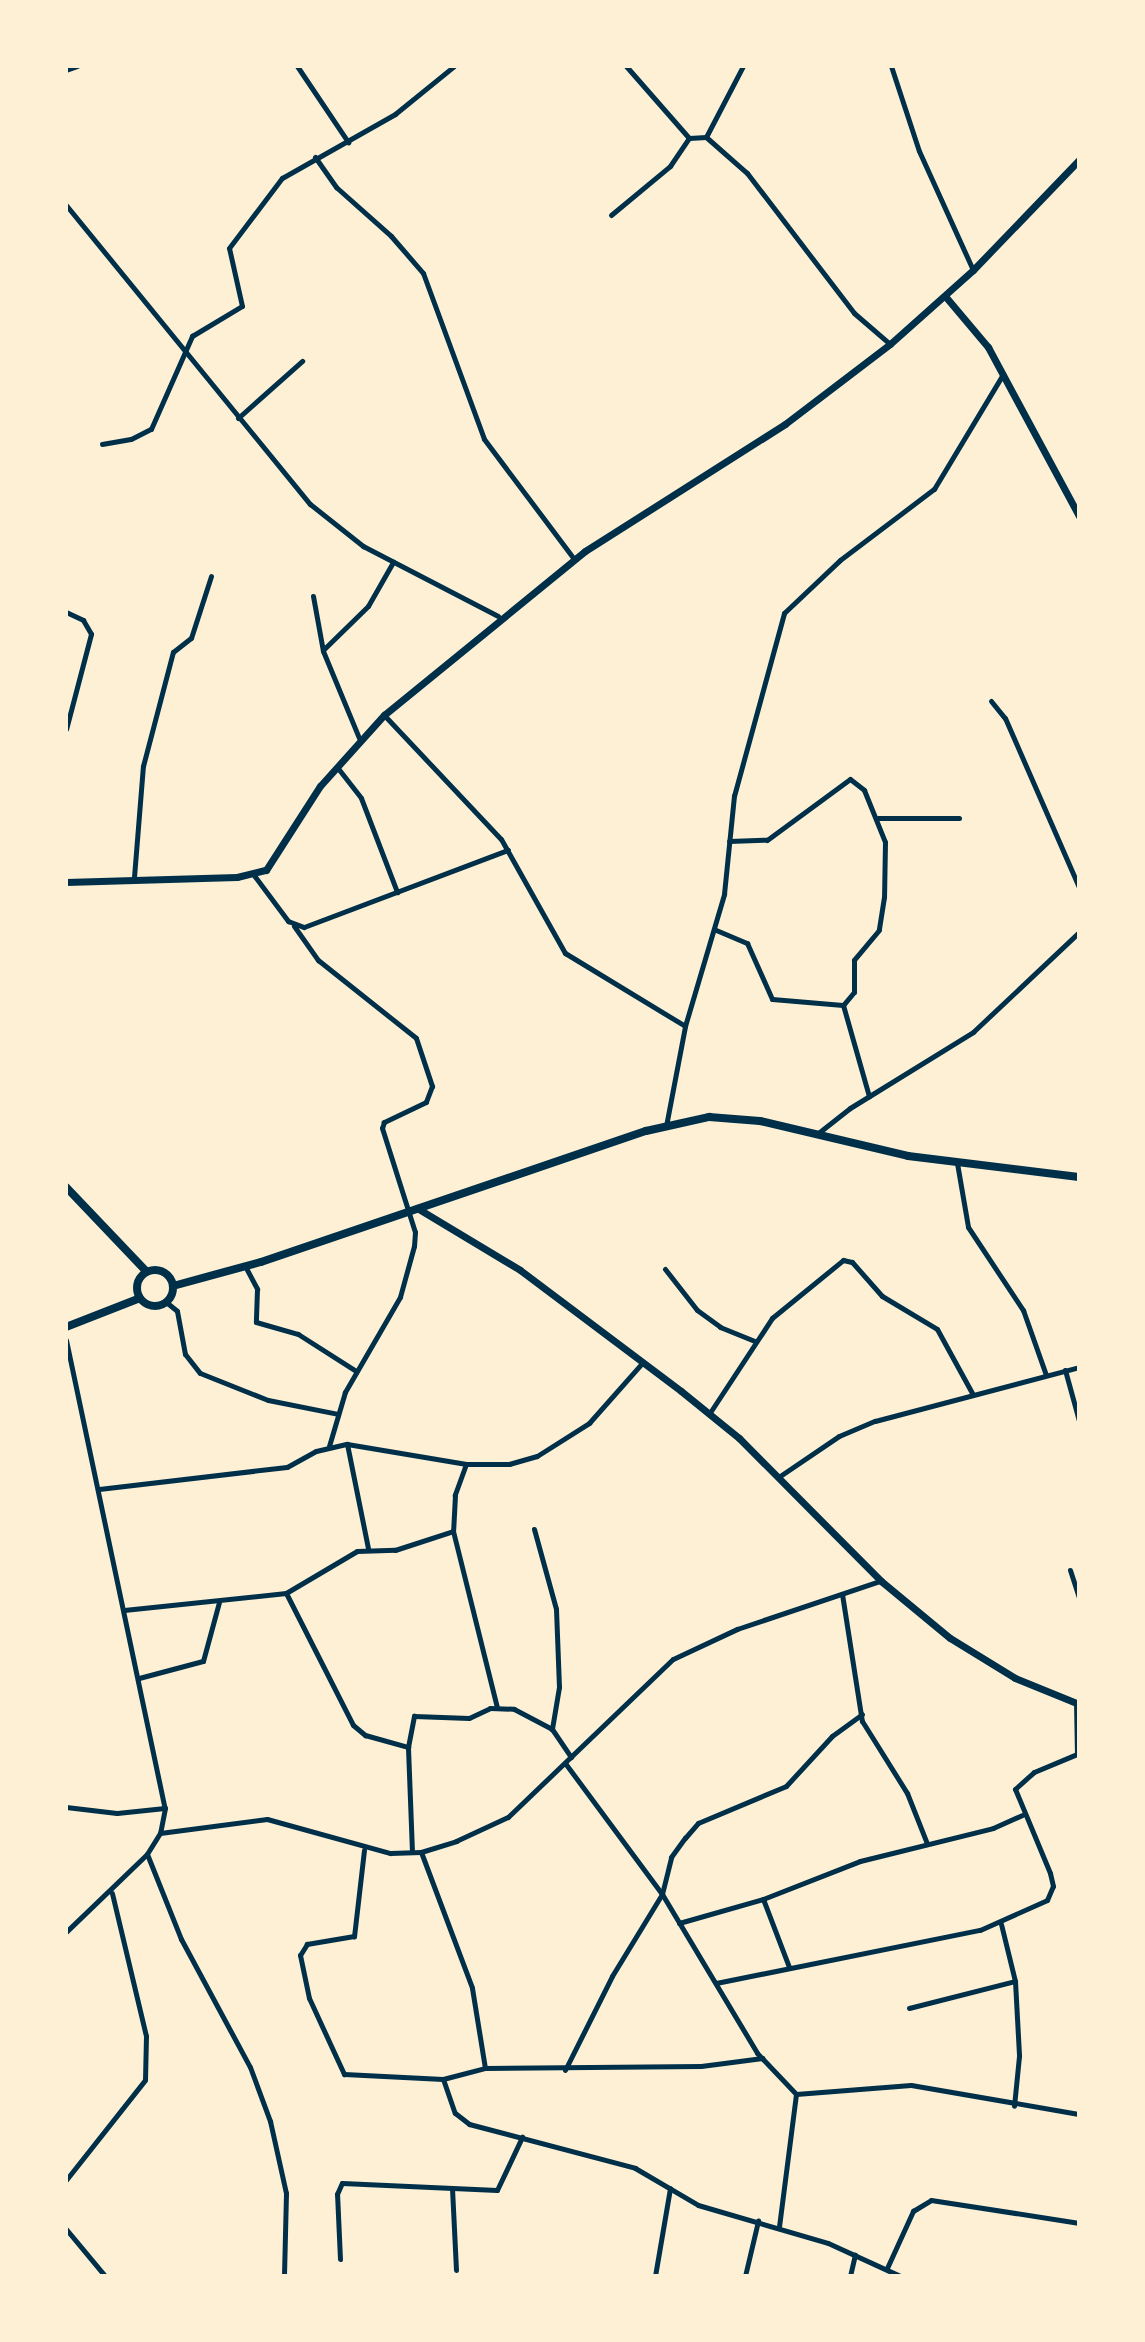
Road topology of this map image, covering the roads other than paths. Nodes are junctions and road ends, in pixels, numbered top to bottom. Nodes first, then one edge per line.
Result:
1 (77, 66) edge
2 (297, 66) edge
3 (454, 66) edge
4 (626, 66) edge
5 (743, 66) edge
6 (891, 66) edge
7 (66, 70) edge
8 (706, 137) junction
9 (689, 138) junction
10 (348, 142) junction
11 (315, 157) junction
12 (1079, 160) edge
13 (66, 205) edge
14 (611, 215) dead end
15 (973, 270) junction
16 (945, 296) junction
17 (890, 344) junction
18 (184, 355) junction
19 (302, 361) dead end
20 (1002, 376) junction
21 (238, 418) junction
22 (102, 444) dead end
23 (1079, 516) edge
24 (574, 559) junction
25 (393, 562) junction
26 (211, 576) dead end
27 (313, 596) dead end
28 (66, 612) edge
29 (498, 616) junction
30 (323, 651) junction
31 (991, 701) dead end
32 (384, 715) junction
33 (66, 729) edge
34 (359, 738) junction
35 (337, 767) junction
36 (878, 818) junction
37 (959, 818) dead end
38 (729, 841) junction
39 (508, 850) junction
40 (253, 874) junction
41 (134, 877) junction
42 (66, 882) edge
43 (1079, 887) edge
44 (397, 892) junction
45 (294, 926) junction
46 (716, 930) junction
47 (1079, 932) edge
48 (843, 1005) junction
49 (685, 1026) junction
50 (869, 1096) junction
51 (666, 1126) junction
52 (816, 1135) junction
53 (957, 1163) junction
54 (1079, 1177) edge
55 (66, 1187) edge
56 (417, 1208) junction
57 (404, 1212) junction
58 (245, 1266) junction
59 (665, 1269) dead end
60 (147, 1272) junction
61 (173, 1286) junction
62 (140, 1298) junction
63 (166, 1302) junction
64 (66, 1327) edge
65 (66, 1340) edge
66 (755, 1341) junction
67 (643, 1362) junction
68 (1079, 1367) edge
69 (1065, 1370) junction
70 (356, 1371) junction
71 (1046, 1375) junction
72 (972, 1393) junction
73 (338, 1414) junction
74 (709, 1414) junction
75 (1079, 1421) edge
76 (347, 1444) junction
77 (329, 1446) junction
78 (466, 1464) junction
79 (780, 1476) junction
80 (99, 1489) junction
81 (534, 1529) dead end
82 (453, 1531) junction
83 (368, 1548) junction
84 (1070, 1570) dead end
85 (881, 1581) junction
86 (286, 1593) junction
87 (842, 1594) junction
88 (1079, 1598) edge
89 (219, 1602) junction
90 (124, 1610) junction
91 (139, 1678) junction
92 (1078, 1704) edge
93 (497, 1707) junction
94 (862, 1714) junction
95 (552, 1729) junction
96 (408, 1747) junction
97 (571, 1757) junction
98 (565, 1763) junction
99 (66, 1807) edge
100 (165, 1808) junction
101 (1022, 1815) junction
102 (160, 1833) junction
103 (926, 1841) junction
104 (364, 1850) junction
105 (412, 1852) junction
106 (421, 1852) junction
107 (147, 1854) junction
108 (112, 1893) junction
109 (662, 1894) junction
110 (763, 1899) junction
111 (679, 1923) junction
112 (1001, 1924) junction
113 (66, 1932) edge
114 (789, 1967) junction
115 (1015, 1981) junction
116 (716, 1983) junction
117 (909, 2008) dead end
118 (762, 2058) junction
119 (485, 2068) junction
120 (565, 2070) junction
121 (443, 2079) junction
122 (796, 2094) junction
123 (1014, 2106) junction
124 (1079, 2114) edge
125 (522, 2137) junction
126 (66, 2180) edge
127 (452, 2188) junction
128 (670, 2188) junction
129 (758, 2221) junction
130 (1079, 2223) edge
131 (779, 2226) junction
132 (66, 2229) edge
133 (855, 2255) junction
134 (340, 2259) dead end
135 (887, 2268) junction
136 (456, 2270) dead end
137 (105, 2276) edge
138 (284, 2276) edge
139 (655, 2276) edge
140 (745, 2276) edge
141 (850, 2276) edge
142 (900, 2276) edge

1 - 7 street
2 - 10 street
3 - 10 street
4 - 9 street
5 - 8 street
6 - 15 street
8 - 9 street
8 - 17 street
9 - 14 street
10 - 11 street
11 - 18 street
11 - 24 street
12 - 15 street
13 - 18 street
15 - 16 street
16 - 17 street
16 - 20 street
17 - 24 street
18 - 21 street
18 - 22 street
19 - 21 street
20 - 23 street
20 - 38 street
21 - 25 street
24 - 29 street
25 - 29 street
25 - 30 street
26 - 41 street
27 - 30 street
28 - 33 street
29 - 32 street
30 - 34 street
31 - 43 street
32 - 34 street
32 - 39 street
34 - 35 street
35 - 40 street
35 - 44 street
36 - 37 street
36 - 38 street
36 - 48 street
38 - 46 street
39 - 44 street
39 - 49 street
40 - 41 street
40 - 45 street
41 - 42 street
44 - 45 street
45 - 57 street
46 - 48 street
46 - 49 street
47 - 50 street
48 - 50 street
49 - 51 street
50 - 52 street
51 - 52 main road
51 - 56 main road
52 - 53 main road
53 - 54 main road
53 - 71 street
55 - 60 main road
56 - 57 main road
56 - 67 street
57 - 58 main road
57 - 70 street
58 - 61 main road
58 - 70 street
59 - 66 street
60 - 61 main road
60 - 62 main road
61 - 63 main road
62 - 63 main road
62 - 64 main road
63 - 73 street
65 - 80 street
66 - 72 street
66 - 74 street
67 - 74 street
67 - 78 street
68 - 69 street
69 - 71 street
69 - 75 street
70 - 73 street
71 - 72 street
72 - 79 street
73 - 77 street
74 - 79 street
76 - 77 street
76 - 78 street
76 - 83 street
77 - 80 street
78 - 82 street
79 - 85 street
80 - 90 street
81 - 95 street
82 - 83 street
82 - 93 street
83 - 86 street
84 - 88 street
85 - 87 street
85 - 92 street
86 - 89 street
86 - 96 street
87 - 94 street
87 - 97 street
89 - 90 street
89 - 91 street
90 - 91 street
91 - 100 street
92 - 101 street
93 - 95 street
93 - 96 street
94 - 103 street
94 - 109 street
95 - 97 street
96 - 105 street
97 - 98 street
98 - 106 street
98 - 109 street
99 - 100 street
100 - 102 street
101 - 103 street
101 - 112 street
102 - 104 street
102 - 107 street
103 - 110 street
104 - 105 street
104 - 121 street
105 - 106 street
106 - 119 street
107 - 108 street
107 - 138 street
108 - 113 street
108 - 126 street
109 - 111 street
109 - 120 street
110 - 111 street
110 - 114 street
111 - 116 street
112 - 114 street
112 - 115 street
114 - 116 street
115 - 117 street
115 - 123 street
116 - 118 street
118 - 120 street
118 - 122 street
119 - 120 street
119 - 121 street
121 - 125 street
122 - 123 street
122 - 131 street
123 - 124 street
125 - 127 street
125 - 128 street
127 - 134 street
127 - 136 street
128 - 129 street
128 - 139 street
129 - 131 street
129 - 140 street
130 - 135 street
131 - 133 street
132 - 137 street
133 - 135 street
133 - 141 street
135 - 142 street

